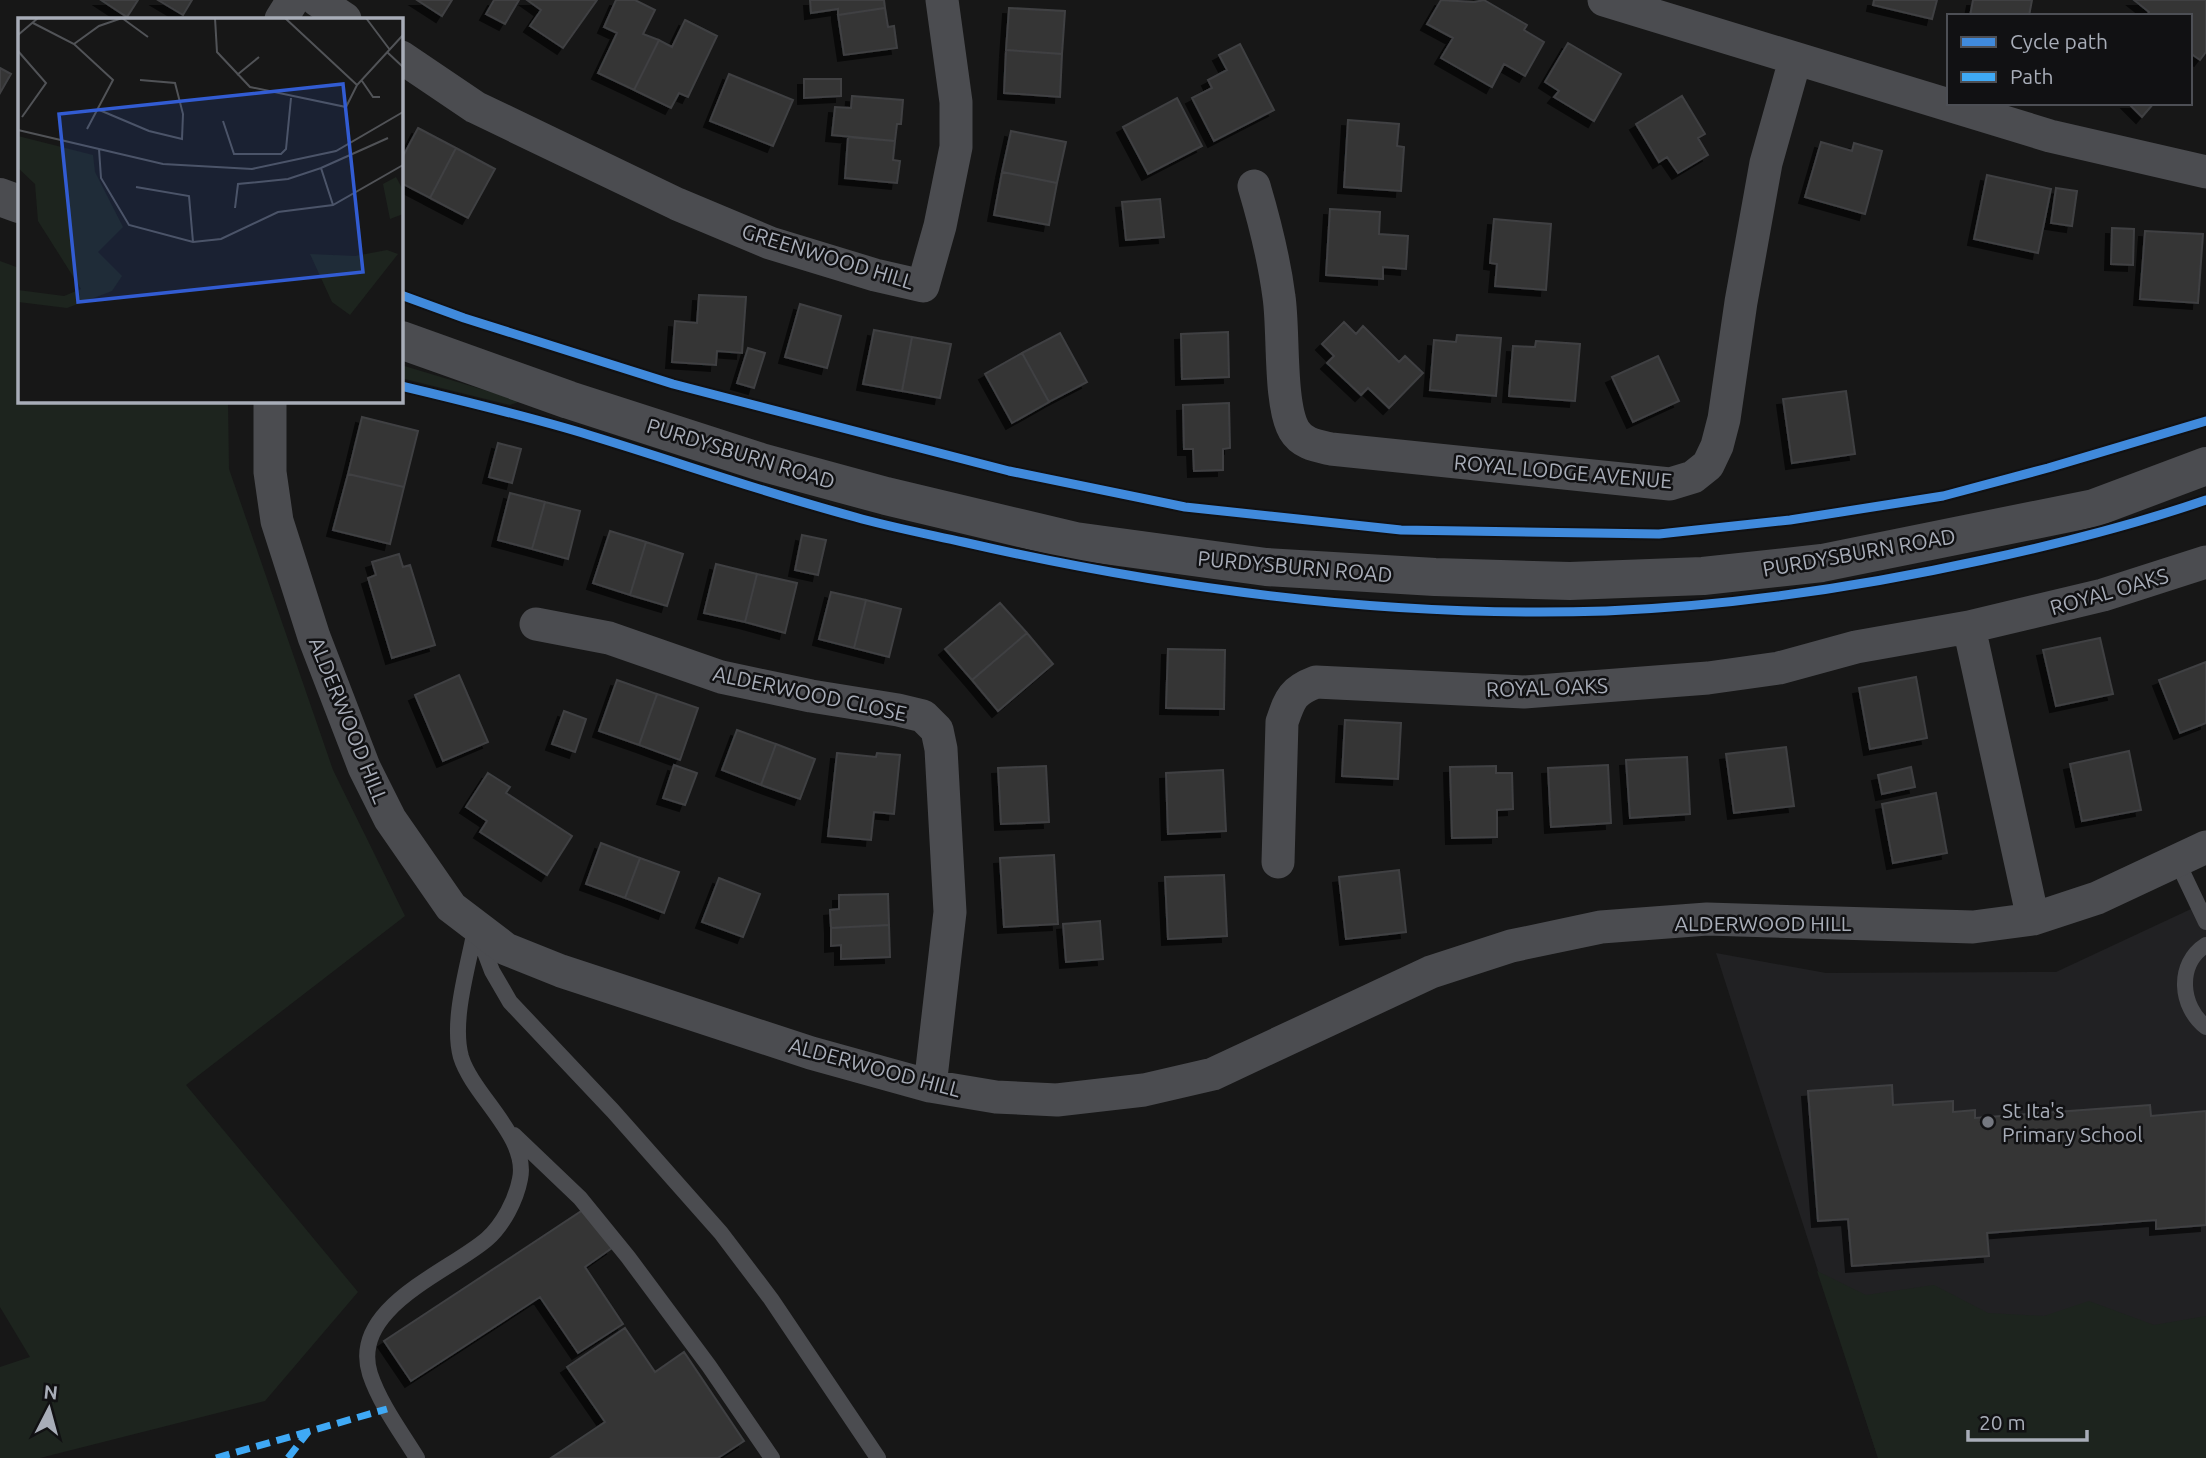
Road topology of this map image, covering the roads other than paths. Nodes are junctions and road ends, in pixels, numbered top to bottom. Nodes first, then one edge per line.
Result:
1 (293, 0) edge
2 (317, 0) edge
3 (942, 0) edge
4 (1604, 0) edge
5 (282, 18) edge
6 (344, 18) edge
7 (402, 58) edge
8 (1795, 60) junction
9 (1947, 105) edge
10 (1948, 105) edge
11 (2206, 173) edge
12 (1254, 186) dead end
13 (0, 197) edge
14 (18, 204) edge
15 (402, 340) edge
16 (270, 402) edge
17 (2206, 466) edge
18 (2206, 562) edge
19 (536, 624) dead end
20 (1969, 627) junction
21 (2206, 847) edge
22 (2176, 860) junction
23 (1279, 862) dead end
24 (2033, 919) junction
25 (2206, 922) edge
26 (475, 928) junction
27 (2206, 945) edge
28 (2206, 1027) edge
29 (930, 1086) junction
30 (503, 1124) junction
31 (417, 1458) edge
32 (772, 1458) edge
33 (878, 1458) edge

1 - 5 street
2 - 6 street
3 - 7 street, GREENWOOD HILL
4 - 8 street
8 - 9 street
8 - 12 street, ROYAL LODGE AVENUE
10 - 11 street
13 - 14 street
15 - 17 street, PURDYSBURN ROAD
16 - 26 street, ALDERWOOD HILL
18 - 20 street, ROYAL OAKS
19 - 29 street, ALDERWOOD CLOSE
20 - 23 street, ROYAL OAKS
20 - 24 street
21 - 22 street, ALDERWOOD HILL
22 - 24 street, ALDERWOOD HILL
22 - 25 lane
24 - 29 street, ALDERWOOD HILL
26 - 29 street, ALDERWOOD HILL
26 - 30 lane
26 - 33 lane
27 - 28 lane
30 - 31 lane
30 - 32 lane

